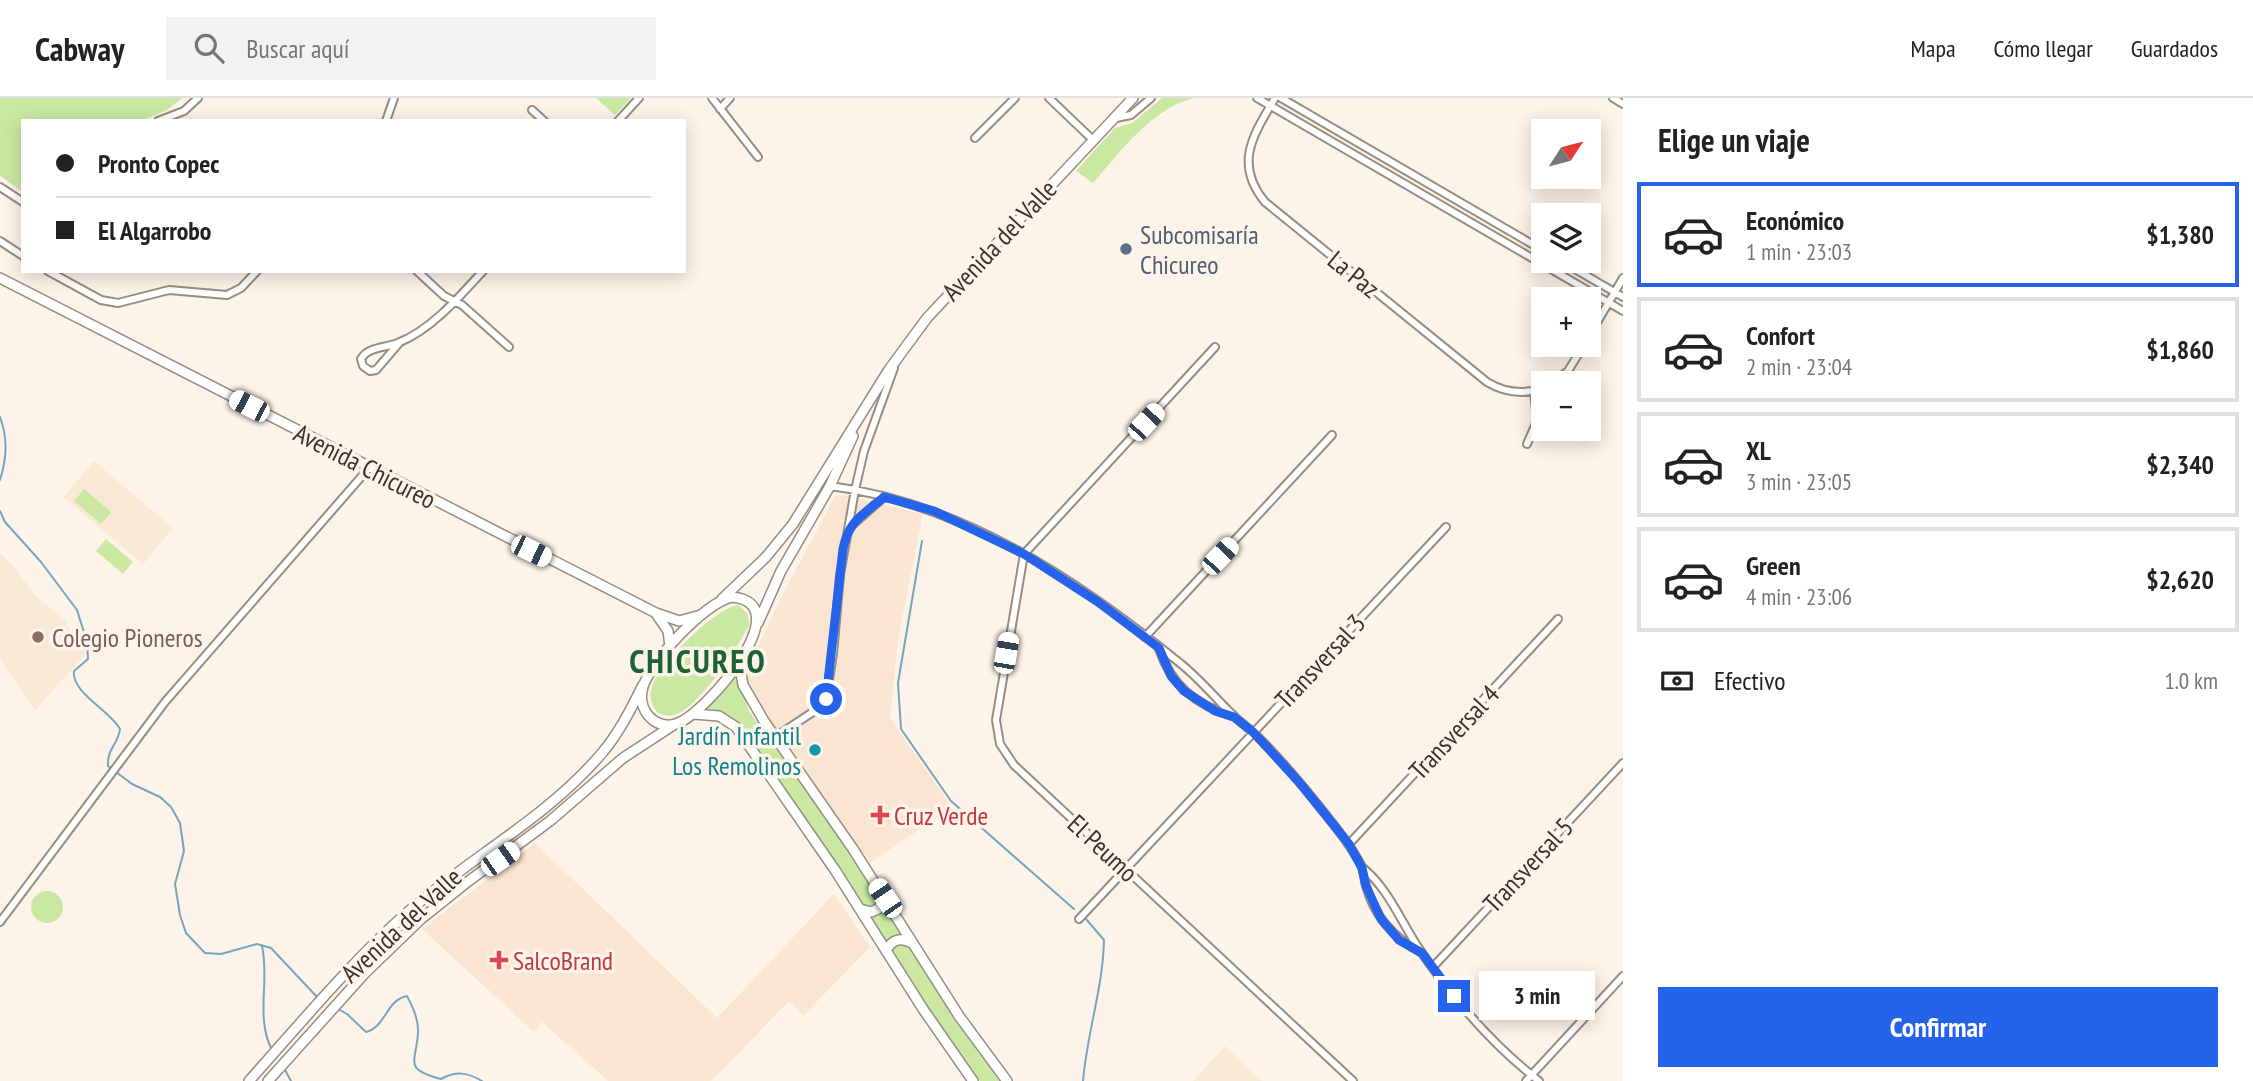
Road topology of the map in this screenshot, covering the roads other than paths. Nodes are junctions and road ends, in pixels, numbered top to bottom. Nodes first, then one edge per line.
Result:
1 (198, 98) edge
2 (394, 98) edge
3 (639, 98) edge
4 (712, 98) edge
5 (730, 98) edge
6 (1015, 98) edge
7 (1049, 98) edge
8 (1133, 98) edge
9 (1151, 98) edge
10 (1257, 98) edge
11 (1275, 98) edge
12 (1282, 98) edge
13 (1613, 98) edge
14 (1623, 104) edge
15 (1270, 106) junction
16 (720, 108) junction
17 (532, 110) dead end
18 (1114, 118) junction
19 (163, 119) edge
20 (387, 119) edge
21 (542, 119) edge
22 (620, 119) edge
23 (975, 138) dead end
24 (1093, 141) junction
25 (758, 157) dead end
26 (0, 187) edge
27 (21, 201) edge
28 (0, 241) edge
29 (1531, 243) edge
30 (21, 255) edge
31 (52, 273) edge
32 (255, 273) edge
33 (419, 273) edge
34 (481, 273) edge
35 (1582, 273) edge
36 (0, 278) edge
37 (1623, 278) edge
38 (1615, 292) junction
39 (1623, 297) edge
40 (454, 301) junction
41 (1609, 302) junction
42 (1623, 311) edge
43 (1601, 316) edge
44 (400, 342) junction
45 (509, 347) dead end
46 (1215, 347) dead end
47 (897, 358) junction
48 (875, 391) junction
49 (1531, 391) edge
50 (1332, 435) dead end
51 (1531, 435) edge
52 (1527, 444) dead end
53 (369, 468) junction
54 (830, 486) junction
55 (855, 489) junction
56 (884, 497) junction
57 (1446, 527) dead end
58 (847, 529) junction
59 (1024, 554) junction
60 (722, 599) junction
61 (656, 613) junction
62 (701, 615) junction
63 (1558, 619) dead end
64 (757, 625) junction
65 (1144, 637) junction
66 (670, 646) junction
67 (1159, 648) junction
68 (739, 661) junction
69 (643, 685) junction
70 (694, 713) junction
71 (1234, 717) junction
72 (675, 724) junction
73 (1253, 732) junction
74 (775, 737) junction
75 (1623, 763) edge
76 (1349, 844) junction
77 (1362, 868) junction
78 (1126, 870) junction
79 (885, 898) junction
80 (860, 909) junction
81 (1079, 919) dead end
82 (0, 922) edge
83 (912, 943) junction
84 (886, 951) junction
85 (1422, 953) junction
86 (1433, 967) junction
87 (1623, 976) edge
88 (1531, 1075) junction
89 (249, 1081) edge
90 (268, 1081) edge
91 (973, 1081) edge
92 (1007, 1081) edge
93 (1353, 1081) edge
94 (1526, 1081) edge
95 (1539, 1081) edge

1 - 19 street
2 - 20 street
3 - 22 street
4 - 16 street
5 - 16 street
6 - 23 street
7 - 24 street
8 - 18 main road, Avenida del Valle
9 - 18 street
10 - 15 street
11 - 15 street, La Paz
12 - 29 street
13 - 14 street
15 - 41 street
15 - 49 street, La Paz
16 - 25 street
17 - 21 street
18 - 24 main road, Avenida del Valle
24 - 47 main road, Avenida del Valle
26 - 27 street
28 - 30 street
31 - 32 street
33 - 40 street
34 - 40 street
35 - 38 street
36 - 53 main road, Avenida Chicureo
37 - 38 street
38 - 39 street
38 - 41 street
40 - 44 street
40 - 45 street
41 - 42 street
41 - 43 street
44 - 44 street
46 - 59 street
47 - 48 main road, Avenida del Valle
47 - 55 street
48 - 54 main road, Avenida del Valle
48 - 60 main road, Avenida del Valle
50 - 65 street
51 - 52 street
53 - 61 main road, Avenida Chicureo
53 - 82 street
54 - 55 street
54 - 64 main road, Avenida del Valle
55 - 56 street
55 - 58 street
56 - 58 street
56 - 59 street
57 - 73 street, Transversal 3
58 - 74 street
59 - 65 street
59 - 78 street, El Peumo
60 - 62 main road, Avenida del Valle
60 - 64 main road
61 - 62 main road, Avenida Chicureo
61 - 66 main road
62 - 66 main road, Avenida del Valle
63 - 76 street, Transversal 4
64 - 68 main road, Avenida del Valle
65 - 67 street
66 - 69 main road, Avenida del Valle
67 - 71 street
67 - 71 street
68 - 70 main road, Avenida del Valle
68 - 74 main road
69 - 72 main road
69 - 89 main road, Avenida del Valle
70 - 72 main road, Avenida del Valle
70 - 80 main road
71 - 73 street
72 - 90 main road, Avenida del Valle
73 - 76 street
73 - 78 street, Transversal 3
74 - 79 main road
75 - 86 street, Transversal 5
76 - 77 street
77 - 85 street
77 - 85 street
78 - 81 street, Transversal 3
78 - 93 street, El Peumo
79 - 80 main road
79 - 83 main road
80 - 84 main road
83 - 84 main road
83 - 92 main road
84 - 91 main road
85 - 86 street
86 - 88 street
87 - 88 street
88 - 94 street
88 - 95 street

